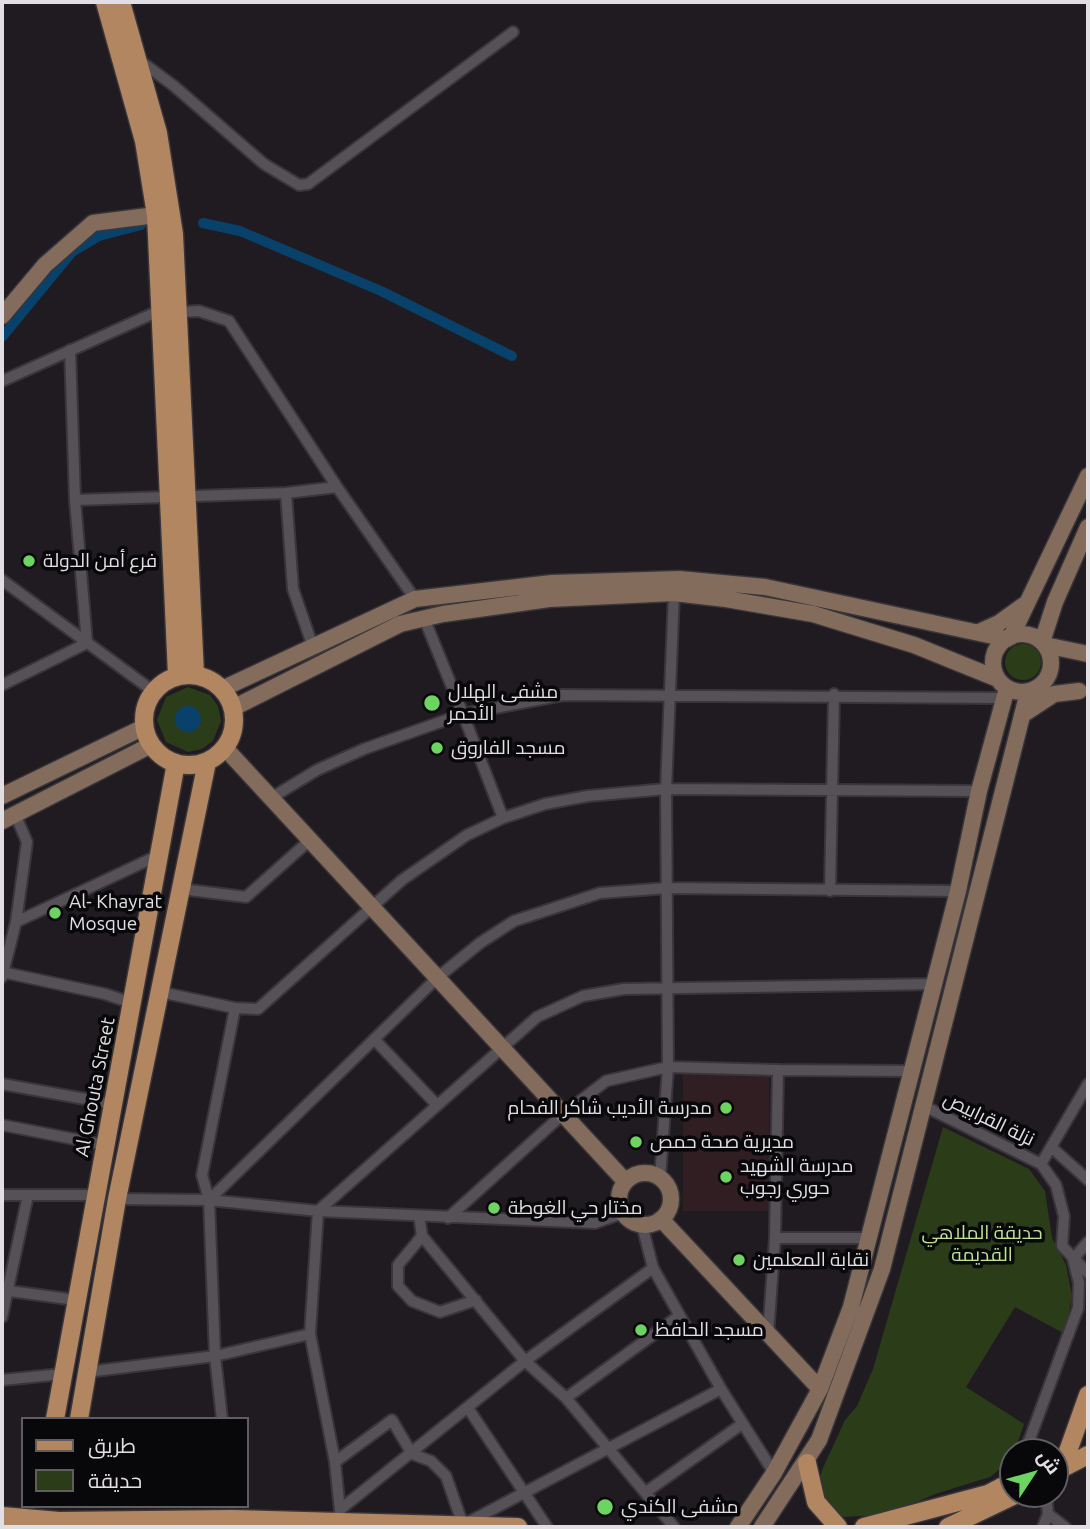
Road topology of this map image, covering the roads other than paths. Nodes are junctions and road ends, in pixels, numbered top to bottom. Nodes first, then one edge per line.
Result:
1 (105, 2) edge
2 (121, 2) edge
3 (513, 32) dead end
4 (137, 59) junction
5 (156, 215) junction
6 (161, 310) junction
7 (180, 312) junction
8 (2, 316) edge
9 (70, 351) junction
10 (2, 381) edge
11 (1088, 476) edge
12 (337, 487) junction
13 (286, 493) junction
14 (179, 496) junction
15 (75, 500) junction
16 (1088, 527) edge
17 (2, 580) edge
18 (674, 593) junction
19 (415, 599) junction
20 (1026, 604) junction
21 (424, 618) junction
22 (979, 632) junction
23 (1009, 638) junction
24 (87, 643) junction
25 (312, 644) junction
26 (1043, 644) junction
27 (1088, 654) edge
28 (186, 675) junction
29 (1046, 680) junction
30 (2, 685) edge
31 (1003, 688) junction
32 (222, 689) junction
33 (153, 691) junction
34 (1028, 692) junction
35 (1084, 693) edge
36 (834, 694) junction
37 (671, 696) junction
38 (233, 708) junction
39 (463, 714) junction
40 (1022, 715) junction
41 (144, 727) junction
42 (151, 745) junction
43 (225, 748) junction
44 (207, 762) junction
45 (177, 763) junction
46 (666, 789) junction
47 (832, 790) junction
48 (979, 791) junction
49 (2, 796) edge
50 (271, 798) junction
51 (8, 818) edge
52 (503, 818) junction
53 (310, 840) junction
54 (159, 855) junction
55 (668, 888) junction
56 (181, 889) junction
57 (830, 891) junction
58 (958, 891) junction
59 (371, 907) junction
60 (16, 922) junction
61 (2, 974) edge
62 (437, 978) junction
63 (935, 984) junction
64 (669, 988) junction
65 (160, 992) junction
66 (132, 1003) junction
67 (235, 1008) junction
68 (374, 1039) junction
69 (501, 1048) junction
70 (668, 1067) junction
71 (778, 1070) junction
72 (912, 1071) junction
73 (2, 1084) edge
74 (1088, 1085) edge
75 (113, 1104) junction
76 (437, 1105) junction
77 (922, 1105) junction
78 (563, 1114) junction
79 (2, 1125) edge
80 (105, 1145) junction
81 (1051, 1147) junction
82 (1041, 1164) junction
83 (660, 1178) junction
84 (1088, 1180) edge
85 (625, 1181) junction
86 (2, 1195) edge
87 (28, 1195) junction
88 (96, 1195) junction
89 (117, 1199) junction
90 (209, 1200) junction
91 (318, 1211) junction
92 (623, 1213) junction
93 (419, 1216) junction
94 (448, 1218) junction
95 (661, 1219) junction
96 (642, 1225) junction
97 (422, 1236) junction
98 (775, 1238) junction
99 (868, 1238) junction
100 (1088, 1242) edge
101 (1073, 1259) junction
102 (653, 1268) junction
103 (1088, 1273) edge
104 (5, 1291) edge
105 (76, 1300) junction
106 (476, 1300) junction
107 (679, 1316) junction
108 (2, 1317) edge
109 (310, 1334) junction
110 (768, 1335) junction
111 (215, 1356) junction
112 (525, 1361) junction
113 (87, 1373) junction
114 (62, 1374) junction
115 (2, 1380) edge
116 (820, 1389) junction
117 (721, 1390) junction
118 (1088, 1395) edge
119 (566, 1398) junction
120 (468, 1408) junction
121 (1088, 1414) edge
122 (55, 1417) edge
123 (79, 1417) edge
124 (222, 1417) edge
125 (742, 1424) junction
126 (1030, 1438) edge
127 (608, 1448) junction
128 (412, 1454) junction
129 (1071, 1457) edge
130 (335, 1462) junction
131 (807, 1463) junction
132 (774, 1473) junction
133 (999, 1488) edge
134 (524, 1490) junction
135 (646, 1492) junction
136 (999, 1503) edge
137 (1047, 1508) edge
138 (232, 1513) edge
139 (342, 1514) junction
140 (1048, 1514) junction
141 (2, 1516) edge
142 (38, 1518) edge
143 (60, 1518) edge
144 (463, 1525) junction
145 (518, 1527) edge
146 (547, 1527) edge
147 (674, 1527) edge
148 (738, 1527) edge
149 (762, 1527) edge
150 (838, 1527) edge
151 (864, 1527) edge
152 (948, 1527) edge
153 (1043, 1527) edge
154 (1065, 1527) edge

1 - 5 main road
2 - 4 main road
3 - 4 street
4 - 7 main road
5 - 6 main road
5 - 8 main road
6 - 9 street
6 - 14 main road
7 - 12 street
7 - 14 main road
9 - 10 street
9 - 15 street
11 - 20 main road
12 - 13 street
12 - 19 street
13 - 14 street
13 - 25 street
14 - 15 street
14 - 28 main road
15 - 24 street
16 - 26 main road
17 - 24 street
18 - 21 main road
18 - 31 main road
18 - 37 street
19 - 22 main road
19 - 25 main road
20 - 22 main road
20 - 23 main road
21 - 38 main road
21 - 39 street
22 - 23 main road
23 - 26 main road
23 - 31 main road
24 - 30 street
24 - 33 street
25 - 32 main road
26 - 27 main road
26 - 29 main road
28 - 32 main road
28 - 33 main road
29 - 34 main road
29 - 35 main road
31 - 34 main road
31 - 36 street
31 - 48 main road
32 - 38 main road
33 - 41 main road
34 - 40 main road
35 - 40 main road
36 - 37 street
36 - 47 street
37 - 39 street
37 - 46 street
38 - 43 main road
39 - 50 street
39 - 52 street
40 - 77 main road
41 - 42 main road
41 - 49 main road
42 - 45 main road
42 - 51 main road
43 - 44 main road
43 - 50 main road
44 - 45 main road
44 - 56 main road
45 - 54 main road, Al Ghouta Street
46 - 47 street
46 - 52 street
46 - 55 street
47 - 48 street
47 - 57 street
48 - 58 main road
50 - 53 main road
51 - 60 street
52 - 59 street
53 - 56 street
53 - 59 main road
54 - 60 street
54 - 66 main road, Al Ghouta Street
55 - 57 street
55 - 62 street
55 - 64 street
56 - 65 main road
57 - 58 street
58 - 63 main road
59 - 62 main road
59 - 67 street
60 - 61 street
61 - 66 street
62 - 68 street
62 - 69 main road
63 - 64 street
63 - 72 main road
64 - 69 street
64 - 70 street
65 - 67 street
65 - 89 main road
66 - 75 main road, Al Ghouta Street
67 - 90 street
68 - 76 street
68 - 90 street
69 - 76 street
69 - 78 main road
70 - 71 street
70 - 78 street
70 - 83 street
71 - 72 street
71 - 98 street
72 - 99 main road
73 - 75 street
74 - 81 street
75 - 80 main road, Al Ghouta Street
76 - 91 street
77 - 82 street, نزلة القرابيص
77 - 131 main road
78 - 85 main road
78 - 94 street
79 - 80 street
80 - 88 main road, Al Ghouta Street
81 - 82 street
81 - 84 street
82 - 101 street
83 - 85 main road
83 - 95 main road
85 - 92 main road
86 - 87 street
87 - 88 street
87 - 104 street
88 - 105 main road, Al Ghouta Street
89 - 90 street
89 - 113 main road
90 - 91 street
90 - 111 street
91 - 93 street
91 - 109 street
92 - 94 street
92 - 96 main road
93 - 94 street
93 - 97 street
95 - 96 main road
95 - 110 main road
96 - 102 street
97 - 106 street
97 - 106 street
98 - 99 street
98 - 110 street
99 - 116 main road
100 - 101 street
101 - 103 street
101 - 126 street
102 - 107 street
102 - 112 street
104 - 105 street
104 - 108 street
105 - 114 main road, Al Ghouta Street
106 - 112 street
107 - 117 street
107 - 119 street
109 - 111 street
109 - 130 street
110 - 116 main road
111 - 113 street
111 - 124 street
112 - 119 street
112 - 120 street
113 - 123 main road
114 - 115 street
114 - 122 main road, Al Ghouta Street
116 - 132 main road
117 - 125 street
117 - 127 street
118 - 129 main road
119 - 127 street
120 - 128 street
120 - 134 street
121 - 129 main road
125 - 132 street
125 - 135 street
127 - 134 street
127 - 135 street
128 - 130 street
128 - 139 street
128 - 144 street
130 - 139 street
131 - 149 main road
131 - 150 main road
132 - 148 main road
133 - 151 main road
134 - 144 street
134 - 146 street
135 - 147 street
136 - 152 main road
137 - 140 street
138 - 139 main road
138 - 143 main road
139 - 144 main road
140 - 153 street
140 - 154 street
141 - 142 main road
142 - 143 main road
144 - 145 main road

